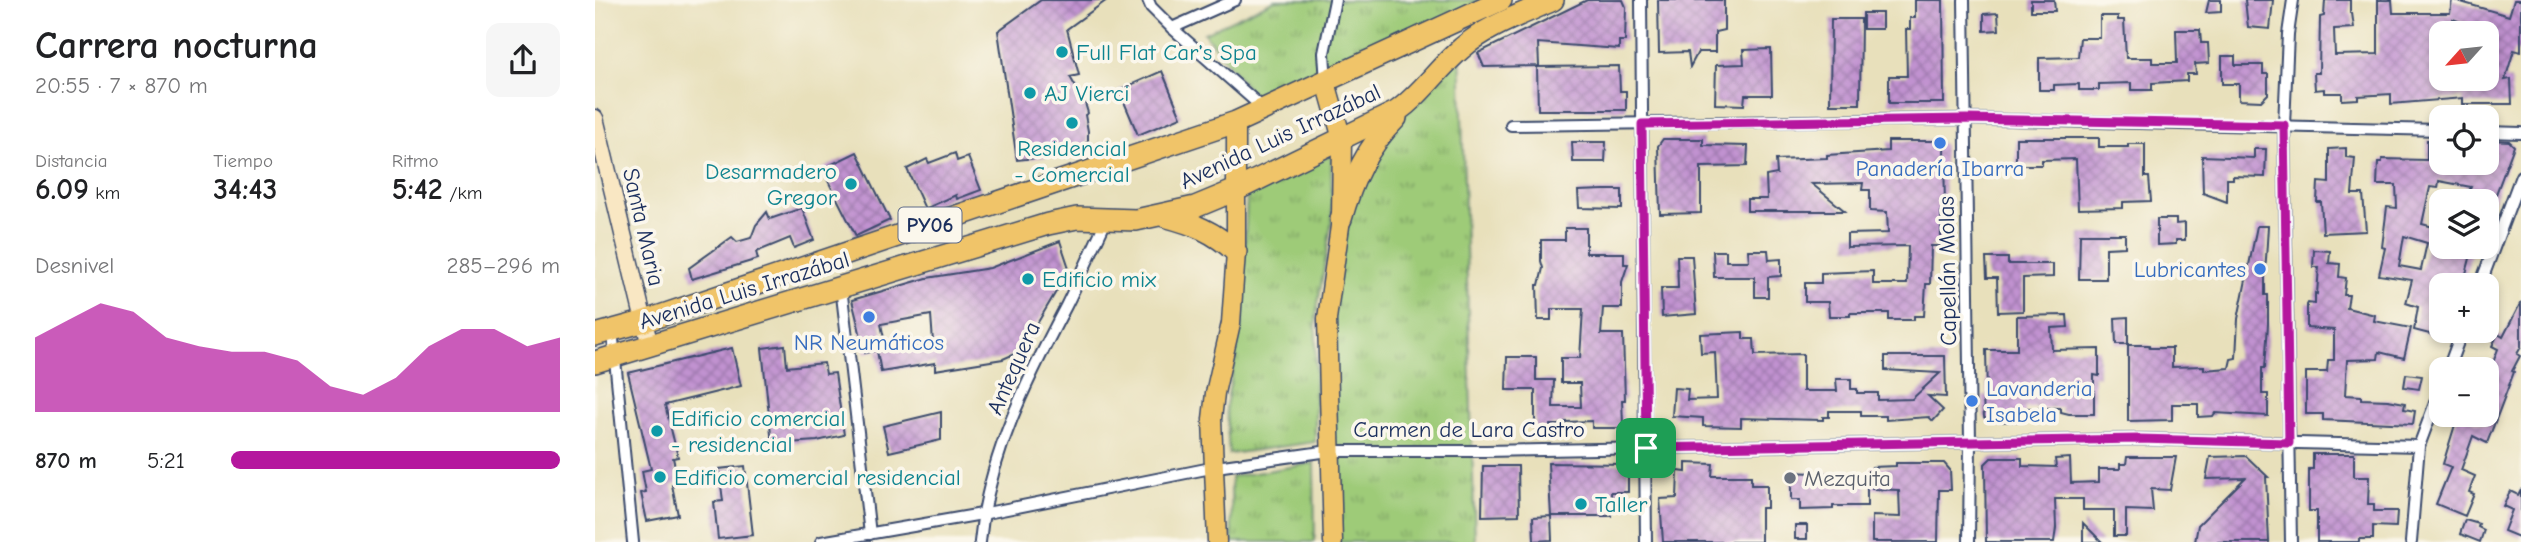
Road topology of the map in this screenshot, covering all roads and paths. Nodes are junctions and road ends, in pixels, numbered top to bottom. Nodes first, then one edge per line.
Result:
1 (1148, 0) edge
2 (1235, 0) edge
3 (1335, 0) edge
4 (1501, 0) edge
5 (1553, 0) edge
6 (1641, 0) edge
7 (1964, 0) edge
8 (2293, 0) edge
9 (1172, 28) junction
10 (1326, 82) junction
11 (1416, 98) junction
12 (1264, 109) junction
13 (595, 118) edge
14 (1966, 119) junction
15 (1236, 122) junction
16 (1642, 124) junction
17 (1511, 125) dead end
18 (2284, 125) junction
19 (2429, 130) edge
20 (2499, 132) edge
21 (2521, 133) edge
22 (1342, 139) junction
23 (2521, 176) edge
24 (1235, 190) junction
25 (1162, 216) junction
26 (1107, 219) junction
27 (1341, 219) junction
28 (1235, 252) junction
29 (2485, 273) edge
30 (841, 287) junction
31 (642, 321) junction
32 (604, 332) edge
33 (650, 346) junction
34 (616, 356) junction
35 (595, 362) edge
36 (2429, 419) edge
37 (1970, 441) junction
38 (2289, 443) junction
39 (2419, 446) junction
40 (1646, 448) junction
41 (1329, 451) junction
42 (1216, 467) junction
43 (982, 514) junction
44 (870, 534) junction
45 (632, 542) edge
46 (821, 542) edge
47 (980, 542) edge
48 (1217, 542) edge
49 (1333, 542) edge
50 (1646, 542) edge
51 (1969, 542) edge
52 (2291, 542) edge
53 (2411, 542) edge

1 - 9 street
2 - 9 street
3 - 10 street
4 - 10 highway, Avenida Luis Irrazábal / PY06
5 - 11 highway, Avenida Luis Irrazábal / PY06
6 - 16 street
7 - 14 street, Capellán Molas
8 - 18 street
9 - 12 street
10 - 12 highway, Avenida Luis Irrazábal / PY06
10 - 22 main road
11 - 22 highway, Avenida Luis Irrazábal / PY06
11 - 27 highway
12 - 15 highway, Avenida Luis Irrazábal / PY06
13 - 31 street, Santa Maria
14 - 16 street
14 - 18 street
14 - 37 street, Capellán Molas
15 - 24 main road
15 - 31 highway, Avenida Luis Irrazábal / PY06
16 - 17 street
16 - 40 street
18 - 19 street
18 - 38 street
20 - 21 street
22 - 24 highway, Avenida Luis Irrazábal / PY06
22 - 27 main road
23 - 29 street
24 - 25 highway, Avenida Luis Irrazábal / PY06
24 - 28 main road
25 - 26 highway, Avenida Luis Irrazábal / PY06
25 - 28 highway
26 - 30 highway, Avenida Luis Irrazábal / PY06
26 - 43 street, Antequera
27 - 41 main road
28 - 42 main road
30 - 33 highway, Avenida Luis Irrazábal / PY06
30 - 44 street
31 - 32 highway, Avenida Luis Irrazábal / PY06
31 - 33 street, Santa Maria
32 - 34 street
33 - 34 highway, Avenida Luis Irrazábal / PY06
34 - 35 highway, Avenida Luis Irrazábal / PY06
34 - 45 street
36 - 39 street
37 - 38 street, Carmen de Lara Castro
37 - 40 street, Carmen de Lara Castro
37 - 51 street, Capellán Molas
38 - 39 street, Carmen de Lara Castro
38 - 52 street
39 - 53 street
40 - 41 street, Carmen de Lara Castro
40 - 50 street
41 - 42 street, Carmen de Lara Castro
41 - 49 main road
42 - 43 street, Carmen de Lara Castro
42 - 48 main road
43 - 44 street, Carmen de Lara Castro
43 - 47 street, Antequera
44 - 46 street, Carmen de Lara Castro

